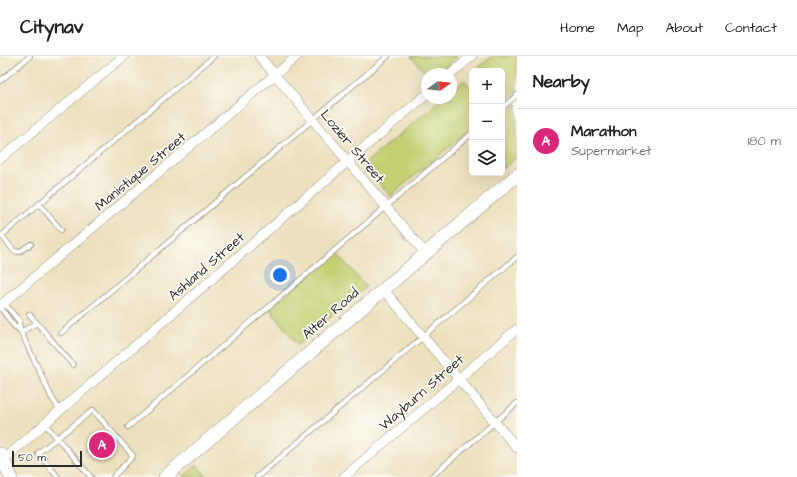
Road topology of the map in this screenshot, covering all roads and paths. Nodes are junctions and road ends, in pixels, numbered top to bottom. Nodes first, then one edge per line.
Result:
1 (30, 56) edge
2 (124, 56) edge
3 (214, 56) edge
4 (259, 56) edge
5 (297, 56) edge
6 (388, 56) edge
7 (472, 56) edge
8 (457, 69) edge
9 (275, 75) junction
10 (0, 81) edge
11 (517, 95) edge
12 (421, 99) edge
13 (505, 105) edge
14 (312, 120) junction
15 (469, 136) edge
16 (0, 159) edge
17 (347, 162) junction
18 (517, 175) edge
19 (39, 204) junction
20 (386, 207) junction
21 (61, 230) dead end
22 (1, 236) edge
23 (31, 244) dead end
24 (424, 253) junction
25 (517, 257) edge
26 (383, 289) junction
27 (1, 305) edge
28 (29, 314) dead end
29 (36, 323) junction
30 (517, 329) edge
31 (21, 331) junction
32 (60, 333) dead end
33 (423, 337) junction
34 (73, 364) dead end
35 (458, 378) junction
36 (517, 403) edge
37 (63, 408) junction
38 (495, 422) junction
39 (46, 424) junction
40 (128, 427) dead end
41 (57, 438) junction
42 (517, 448) edge
43 (1, 459) edge
44 (11, 477) edge
45 (58, 477) edge
46 (91, 477) edge
47 (113, 477) edge
48 (165, 477) edge
49 (257, 477) edge
50 (344, 477) edge
51 (431, 477) edge

1 - 10 lane
2 - 16 street
3 - 19 lane
4 - 9 street, Lozier Street
5 - 9 street, Manistique Street
6 - 14 lane
7 - 8 street
9 - 14 street, Lozier Street
9 - 27 street, Manistique Street
11 - 13 lane
12 - 17 street, Ashland Street
14 - 17 street, Lozier Street
14 - 32 lane
15 - 20 lane
17 - 20 street, Lozier Street
17 - 37 street, Ashland Street
18 - 24 street, Alter Road
19 - 21 lane
19 - 22 lane
20 - 24 street, Lozier Street
20 - 40 lane
22 - 23 lane
24 - 26 street, Alter Road
25 - 33 lane
26 - 33 street
26 - 48 street, Alter Road
27 - 31 lane
28 - 29 lane
29 - 31 lane
29 - 34 lane
30 - 35 street, Wayburn Street
31 - 37 lane
33 - 35 street
33 - 49 lane
35 - 38 street
35 - 50 street, Wayburn Street
36 - 38 lane
37 - 39 street, Ashland Street
38 - 42 street
38 - 51 lane
39 - 41 lane
39 - 43 street, Ashland Street
41 - 45 lane
41 - 46 lane
41 - 47 lane
43 - 44 street

